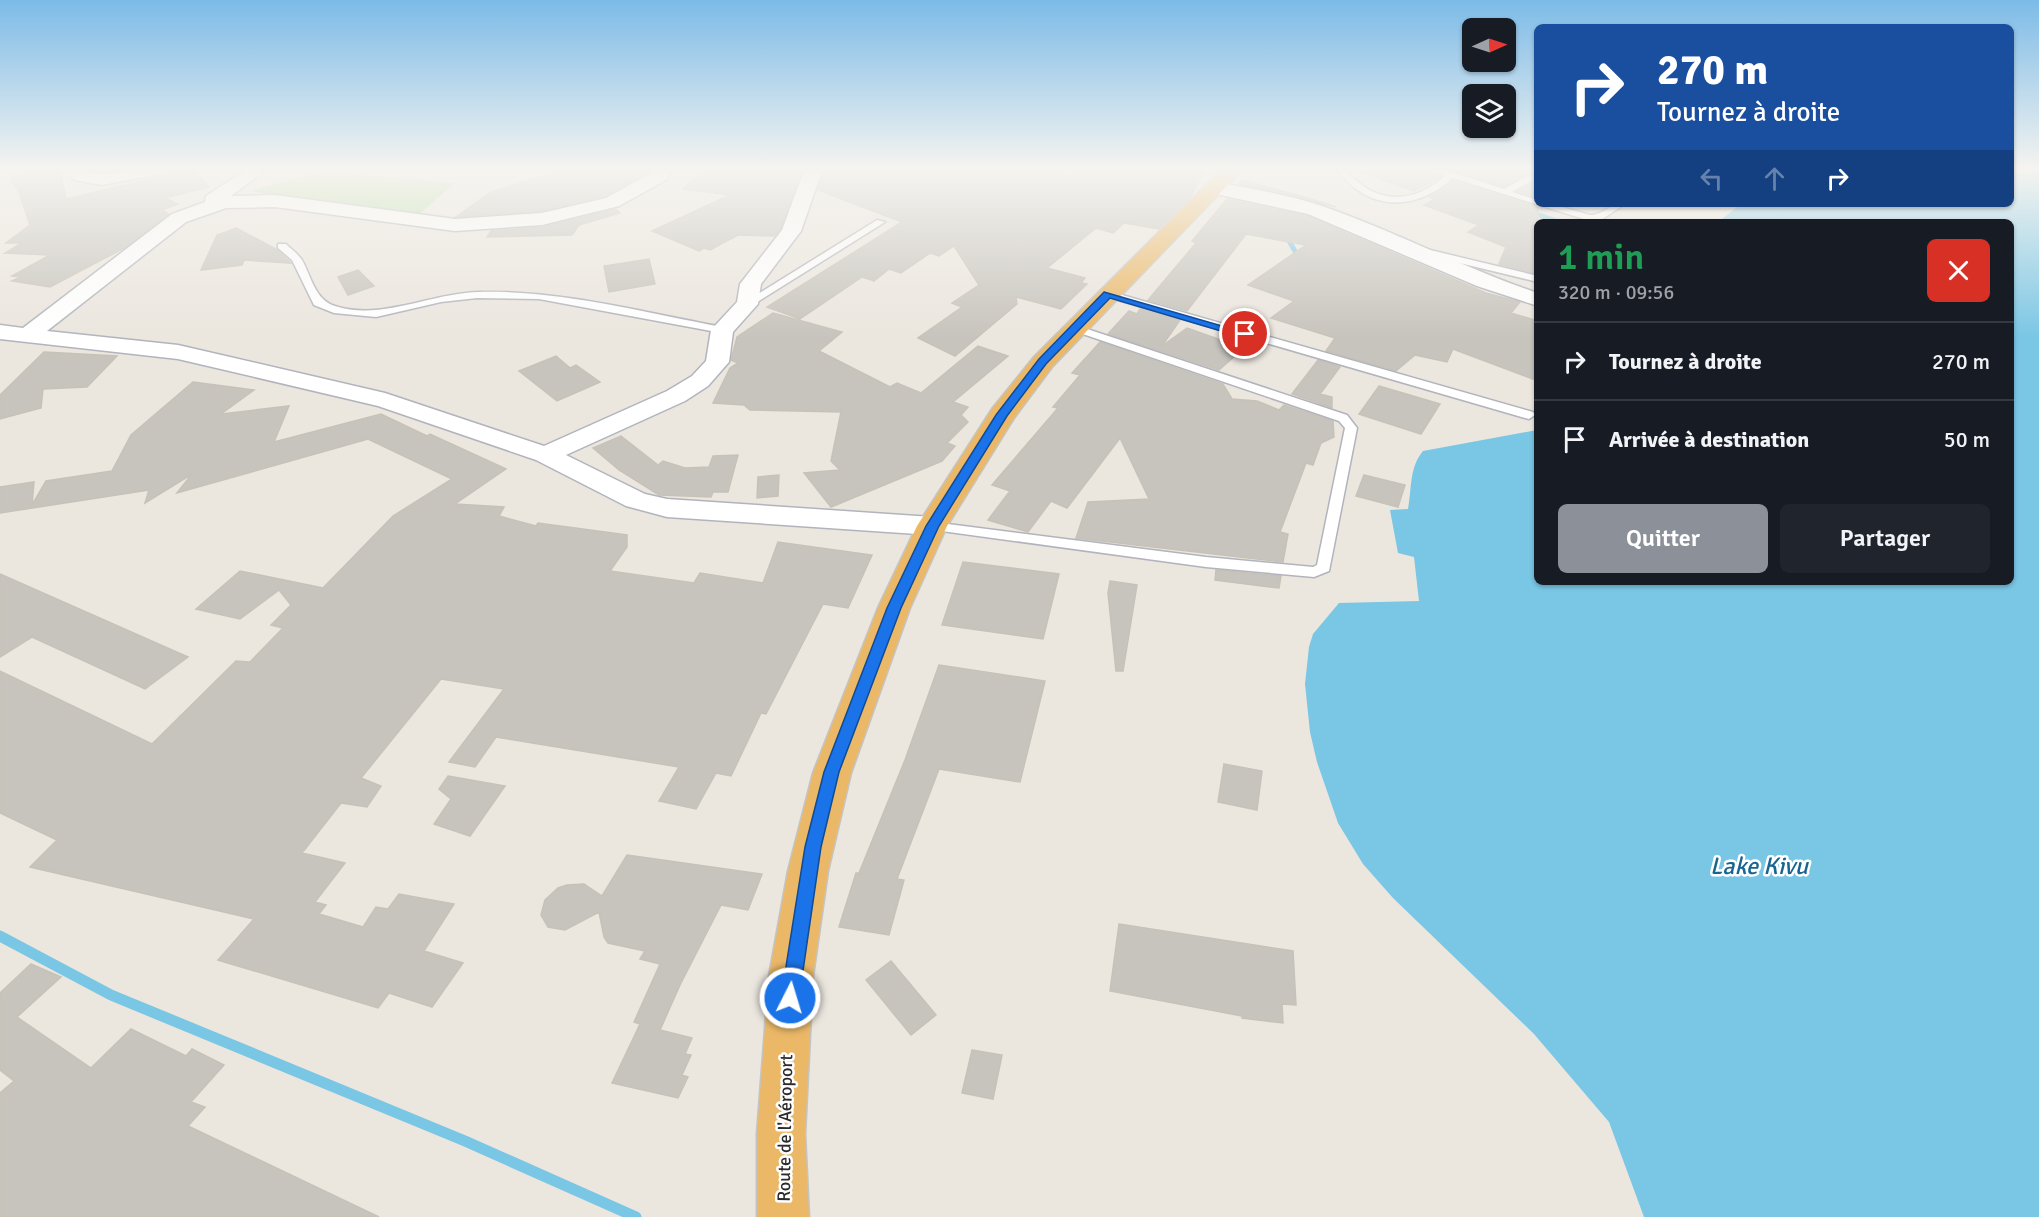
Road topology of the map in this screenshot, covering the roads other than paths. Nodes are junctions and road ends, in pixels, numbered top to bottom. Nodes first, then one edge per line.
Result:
1 (170, 225) edge
2 (793, 225) edge
3 (875, 225) edge
4 (1177, 225) edge
5 (1348, 225) edge
6 (282, 246) dead end
7 (1405, 248) junction
8 (1534, 278) edge
9 (1108, 294) junction
10 (1534, 299) edge
11 (747, 304) junction
12 (1076, 328) junction
13 (722, 330) junction
14 (0, 332) edge
15 (30, 333) junction
16 (1529, 415) dead end
17 (545, 455) junction
18 (932, 526) junction
19 (783, 1217) edge

1 - 15 street
2 - 11 street
3 - 11 lane
4 - 9 highway, Route de l'Aéroport
5 - 7 street
6 - 13 lane
7 - 8 lane
7 - 10 street
9 - 12 highway, Route de l'Aéroport
9 - 16 lane
11 - 13 street
12 - 18 highway, Route de l'Aéroport
12 - 18 lane
13 - 17 street
14 - 15 street
15 - 17 street
17 - 18 street
18 - 19 highway, Route de l'Aéroport

